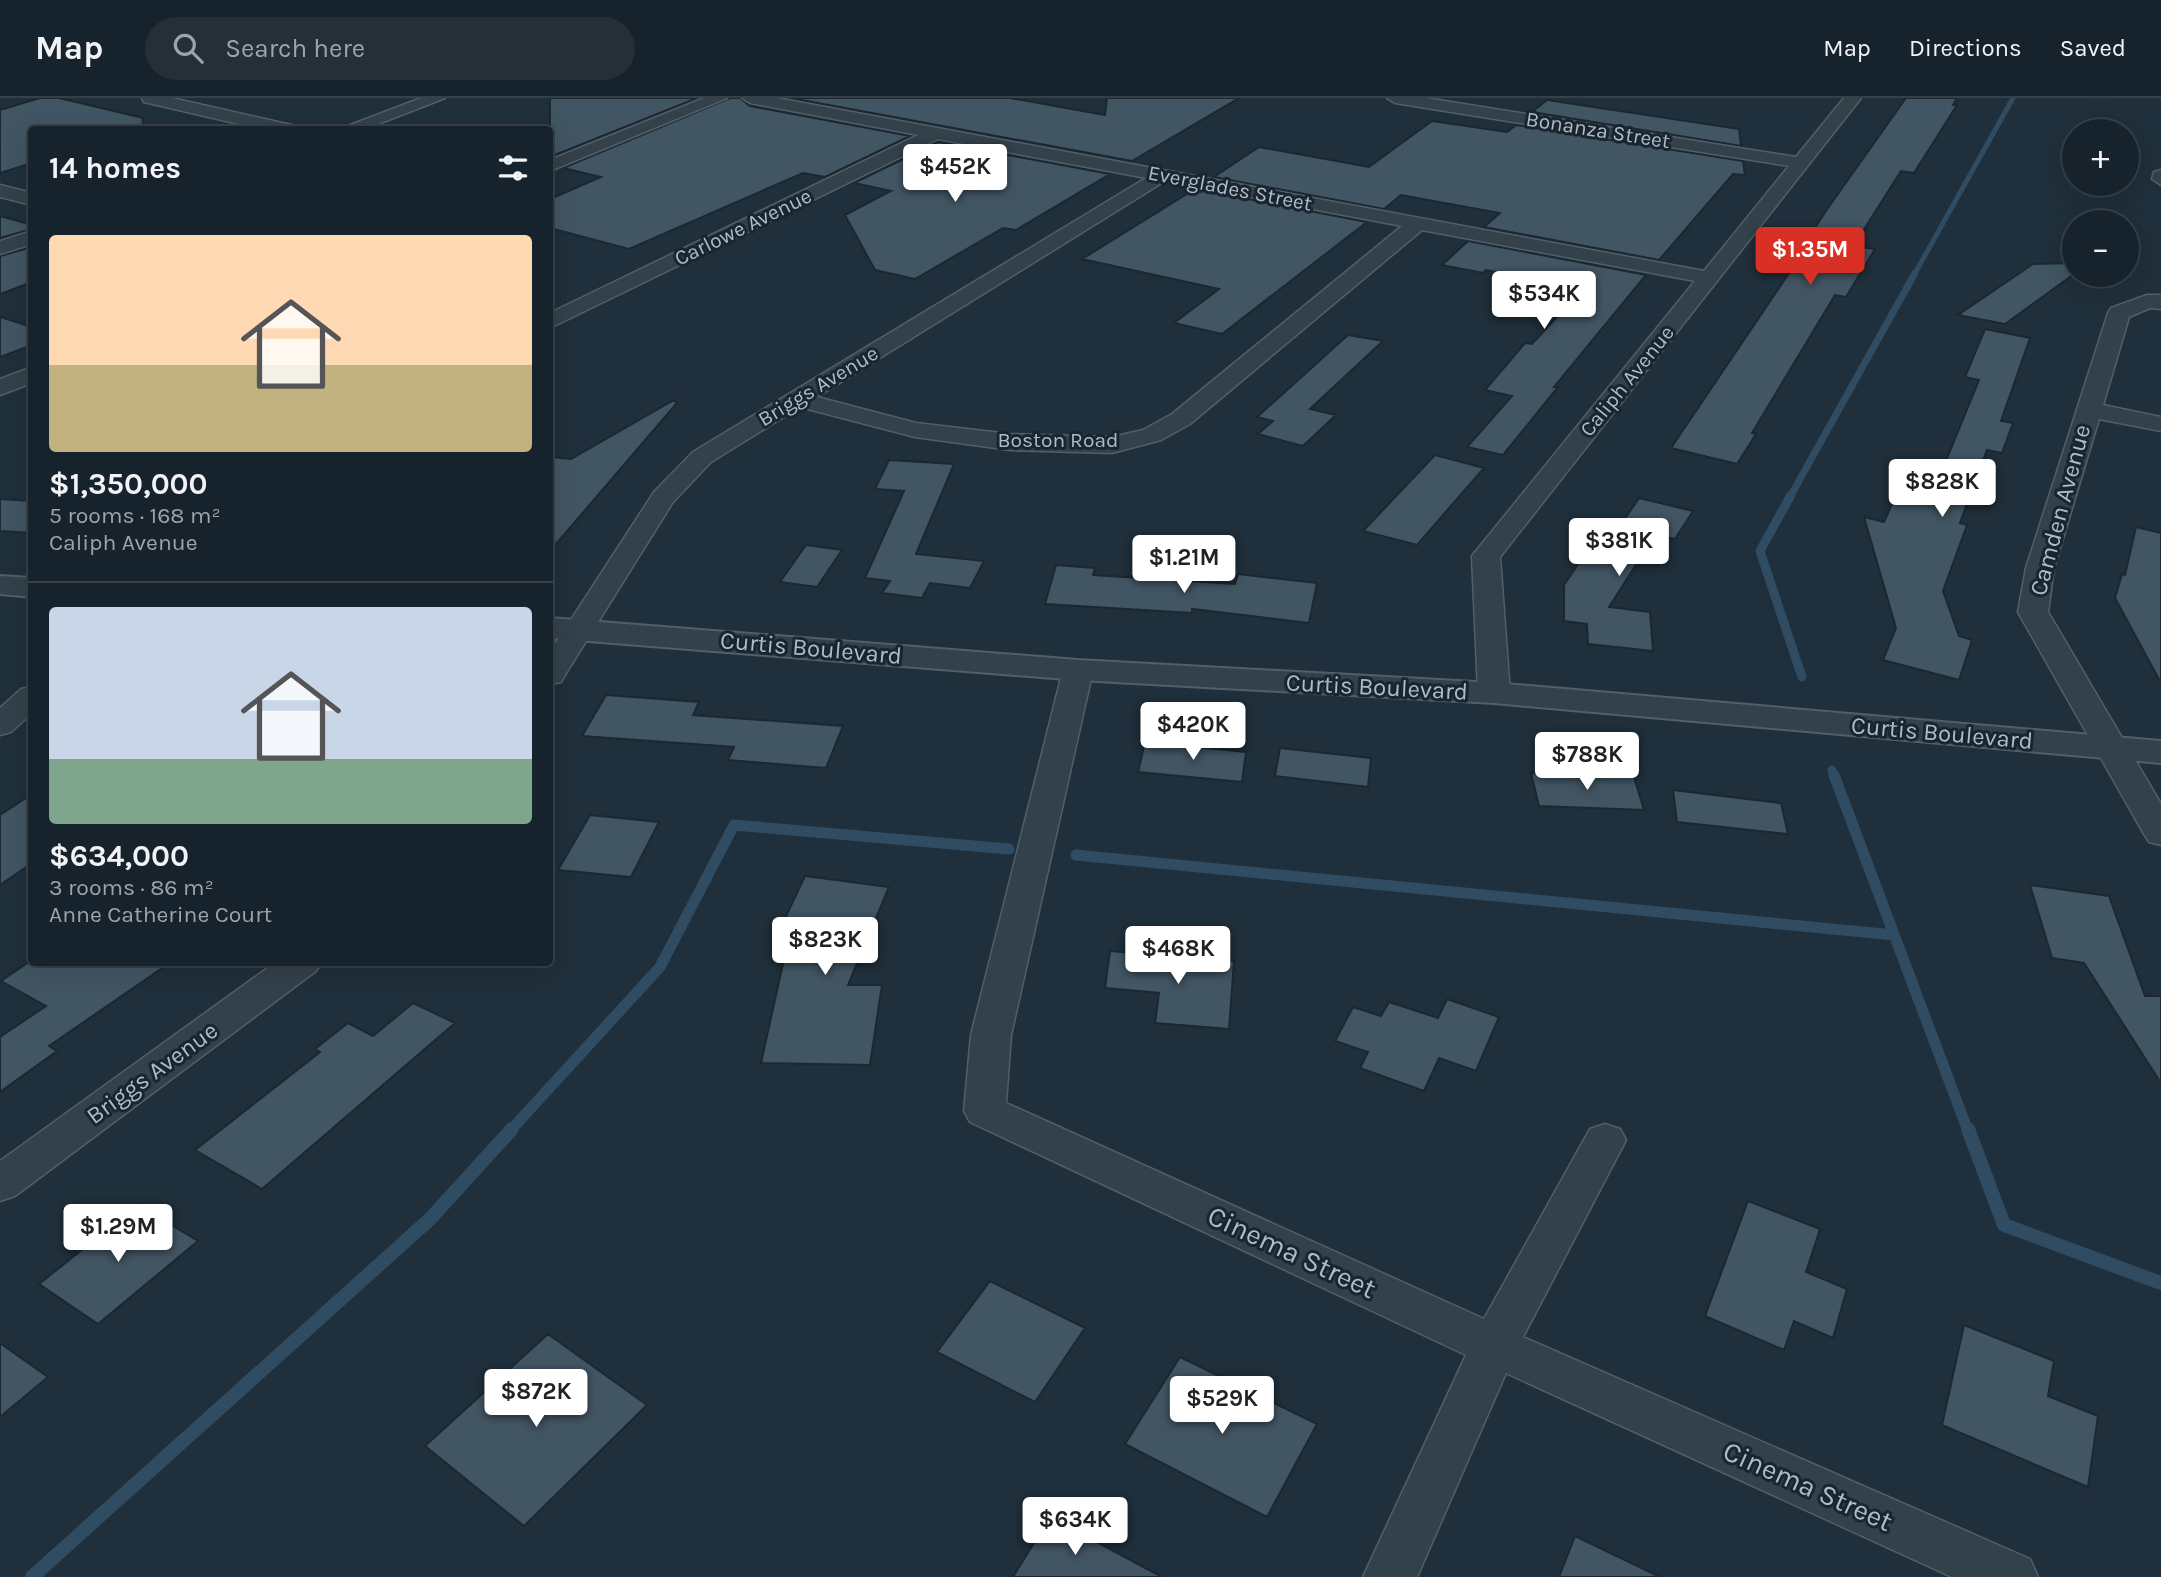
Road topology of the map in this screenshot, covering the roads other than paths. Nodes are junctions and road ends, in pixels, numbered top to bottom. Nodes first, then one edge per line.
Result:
1 (150, 98) edge
2 (437, 98) edge
3 (719, 98) edge
4 (750, 98) edge
5 (1395, 98) edge
6 (1853, 98) edge
7 (272, 126) edge
8 (356, 126) edge
9 (936, 133) junction
10 (1801, 163) junction
11 (553, 165) edge
12 (1163, 176) junction
13 (0, 191) edge
14 (28, 198) edge
15 (1417, 224) junction
16 (28, 238) edge
17 (0, 248) edge
18 (1710, 278) junction
19 (2154, 301) edge
20 (553, 320) edge
21 (28, 376) edge
22 (0, 388) edge
23 (796, 399) junction
24 (2088, 409) junction
25 (2161, 424) edge
26 (0, 585) edge
27 (28, 588) edge
28 (564, 629) edge
29 (553, 665) edge
30 (1078, 670) junction
31 (1493, 693) junction
32 (28, 700) edge
33 (0, 726) edge
34 (2112, 748) junction
35 (2161, 752) edge
36 (2161, 834) edge
37 (298, 966) edge
38 (1605, 1140) dead end
39 (0, 1184) edge
40 (1494, 1346) junction
41 (1390, 1577) edge
42 (2011, 1577) edge

1 - 7 street
2 - 8 street
3 - 11 street
4 - 9 street, Everglades Street
5 - 10 street, Bonanza Street
6 - 10 street, Caliph Avenue
9 - 12 street, Everglades Street
9 - 20 street, Carlowe Avenue
10 - 18 street, Caliph Avenue
12 - 15 street, Everglades Street
12 - 23 street, Briggs Avenue
13 - 14 street
15 - 18 street, Everglades Street
15 - 23 street, Boston Road
16 - 17 street
18 - 31 street, Caliph Avenue
19 - 24 street, Camden Avenue
21 - 22 street
23 - 28 street, Briggs Avenue
24 - 25 street
24 - 34 street, Camden Avenue
26 - 27 street
28 - 29 street, Briggs Avenue
28 - 30 street, Curtis Boulevard
30 - 31 street, Curtis Boulevard
30 - 40 street, Cinema Street
31 - 34 street, Curtis Boulevard
32 - 33 street
34 - 35 street, Curtis Boulevard
34 - 36 street, Camden Avenue
37 - 39 street, Briggs Avenue
38 - 40 street
40 - 41 street
40 - 42 street, Cinema Street

